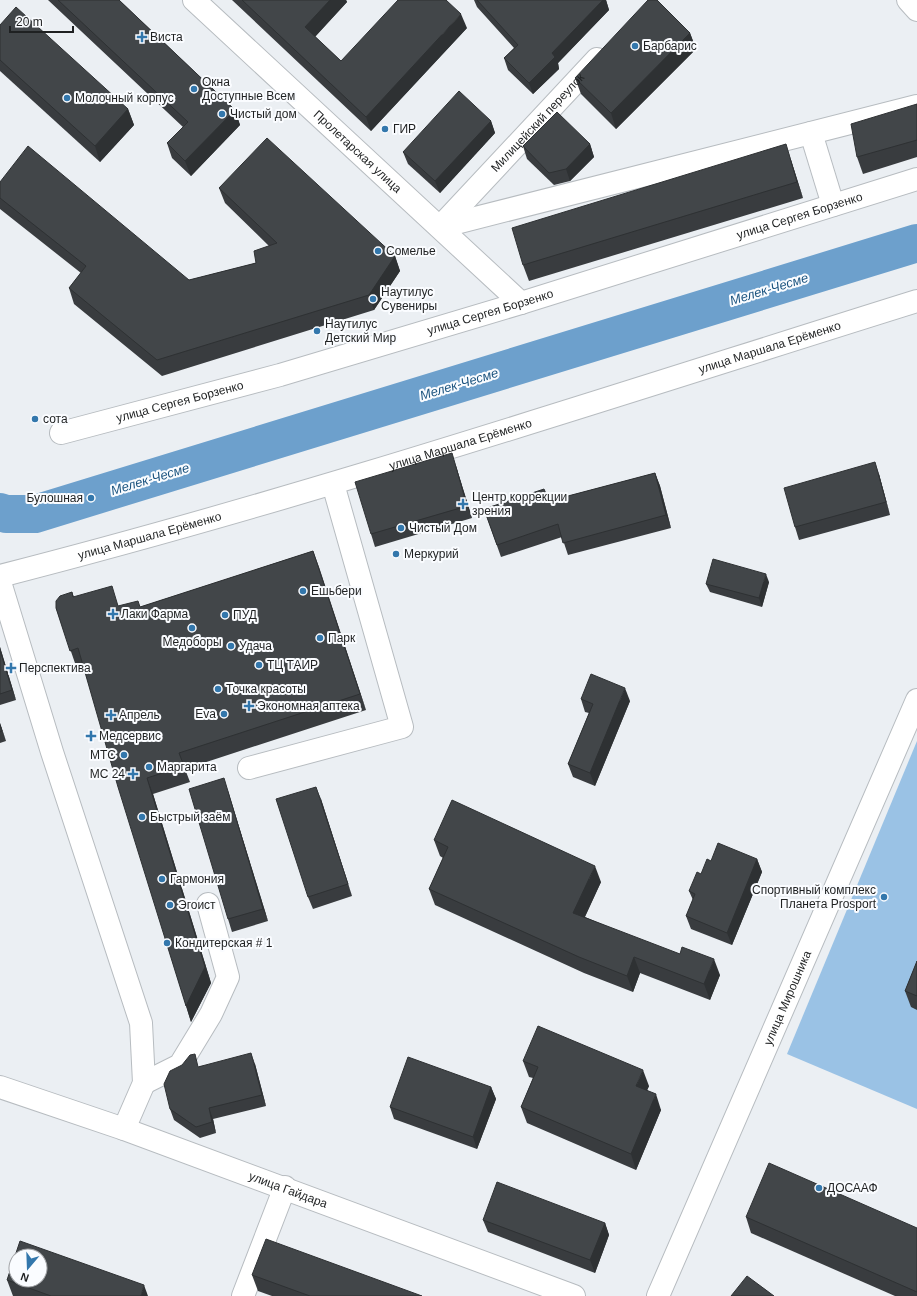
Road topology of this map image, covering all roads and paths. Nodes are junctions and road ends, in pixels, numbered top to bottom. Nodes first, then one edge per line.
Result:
1 (194, 0) edge
2 (908, 0) edge
3 (917, 10) edge
4 (609, 46) edge
5 (917, 106) edge
6 (811, 133) junction
7 (917, 179) edge
8 (833, 205) junction
9 (440, 227) junction
10 (917, 301) edge
11 (521, 303) junction
12 (61, 434) dead end
13 (333, 484) junction
14 (0, 576) edge
15 (0, 582) edge
16 (917, 700) edge
17 (249, 768) dead end
18 (208, 904) dead end
19 (144, 1083) junction
20 (0, 1087) edge
21 (124, 1128) junction
22 (284, 1187) junction
23 (243, 1296) edge
24 (574, 1296) edge
25 (658, 1296) edge

1 - 9 main road, Пролетарская улица
2 - 3 main road
4 - 9 main road, Милицейский переулок
5 - 6 main road
6 - 8 main road
6 - 9 main road
7 - 8 main road, улица Сергея Борзенко
8 - 11 main road, улица Сергея Борзенко
9 - 11 main road, Пролетарская улица
10 - 13 main road, улица Маршала Ерёменко
11 - 12 main road, улица Сергея Борзенко
13 - 14 main road, улица Маршала Ерёменко
13 - 17 main road
15 - 19 main road
16 - 25 main road, улица Мирошника
18 - 19 main road
19 - 21 main road
20 - 21 main road, улица Гайдара
21 - 22 main road, улица Гайдара
22 - 23 main road
22 - 24 main road, улица Гайдара

